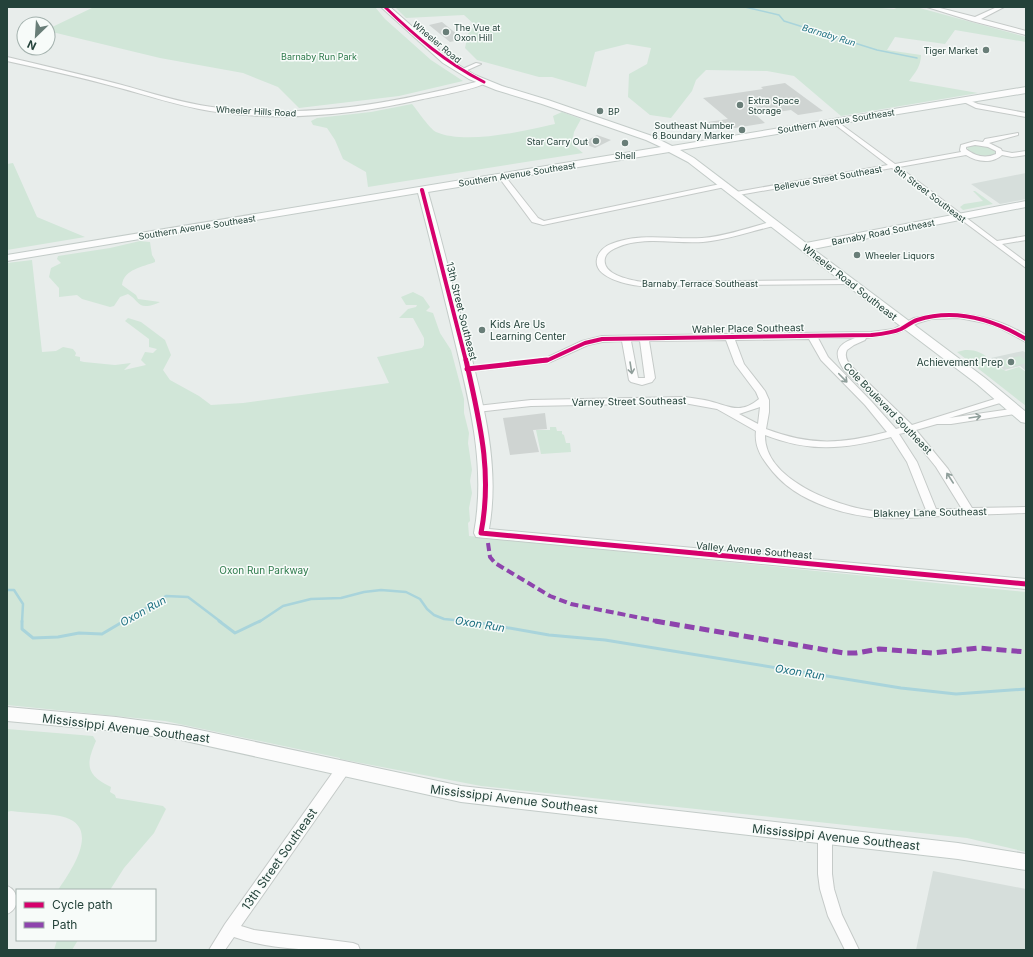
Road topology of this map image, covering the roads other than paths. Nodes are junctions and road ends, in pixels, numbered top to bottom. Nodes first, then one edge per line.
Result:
1 (385, 7) edge
2 (930, 7) edge
3 (1001, 7) edge
4 (974, 20) junction
5 (1026, 34) edge
6 (7, 59) edge
7 (478, 64) dead end
8 (461, 71) junction
9 (484, 82) junction
10 (1025, 90) edge
11 (964, 100) junction
12 (1026, 115) edge
13 (834, 122) junction
14 (1016, 134) dead end
15 (985, 144) junction
16 (671, 148) junction
17 (966, 153) junction
18 (1000, 153) junction
19 (1026, 153) edge
20 (893, 166) junction
21 (502, 176) junction
22 (725, 186) junction
23 (422, 190) junction
24 (736, 194) junction
25 (1026, 204) edge
26 (961, 216) junction
27 (774, 223) junction
28 (1026, 238) edge
29 (996, 243) junction
30 (804, 247) junction
31 (7, 258) edge
32 (1026, 266) edge
33 (849, 282) junction
34 (907, 325) junction
35 (871, 335) junction
36 (812, 336) junction
37 (730, 337) junction
38 (626, 338) junction
39 (644, 338) junction
40 (1026, 339) edge
41 (842, 356) junction
42 (825, 359) junction
43 (467, 369) junction
44 (877, 398) junction
45 (1004, 399) junction
46 (764, 400) junction
47 (867, 402) junction
48 (477, 409) junction
49 (729, 411) junction
50 (1022, 415) edge
51 (937, 421) junction
52 (908, 428) junction
53 (761, 430) junction
54 (893, 432) junction
55 (1026, 510) edge
56 (969, 512) junction
57 (932, 514) junction
58 (481, 533) joint
59 (1026, 584) edge
60 (7, 714) edge
61 (343, 769) junction
62 (825, 836) junction
63 (1026, 862) edge
64 (7, 892) edge
65 (7, 908) edge
66 (230, 929) junction
67 (216, 950) edge
68 (353, 950) edge
69 (852, 950) edge

1 - 8 main road, Wheeler Road
2 - 4 street
3 - 4 street
4 - 5 street
6 - 9 street, Wheeler Hills Road
7 - 8 street
8 - 9 main road, Wheeler Road
9 - 16 main road, Wheeler Road
10 - 11 main road, Southern Avenue Southeast
11 - 12 street
11 - 13 main road, Southern Avenue Southeast
13 - 16 main road, Southern Avenue Southeast
13 - 20 street, 9th Street Southeast
14 - 15 street
15 - 17 street
15 - 18 street
16 - 21 main road, Southern Avenue Southeast
16 - 22 main road, Wheeler Road Southeast
17 - 18 street
17 - 20 street, Bellevue Street Southeast
18 - 19 street
20 - 24 street, Bellevue Street Southeast
20 - 26 street, 9th Street Southeast
21 - 22 street
21 - 23 main road, Southern Avenue Southeast
22 - 24 main road, Wheeler Road Southeast
23 - 31 main road, Southern Avenue Southeast
23 - 43 main road, 13th Street Southeast
24 - 27 main road, Wheeler Road Southeast
25 - 26 main road, Barnaby Road Southeast
26 - 29 street, 9th Street Southeast
26 - 30 main road, Barnaby Road Southeast
27 - 30 main road, Wheeler Road Southeast
27 - 33 street, Barnaby Terrace Southeast
28 - 29 street
29 - 32 street, 9th Street Southeast
30 - 33 main road, Wheeler Road Southeast
33 - 34 main road, Wheeler Road Southeast
34 - 35 street, Wahler Place Southeast
34 - 40 street, Wahler Place Southeast
34 - 45 main road, Wheeler Road Southeast
35 - 36 street, Wahler Place Southeast
35 - 41 street, Cole Boulevard Southeast
36 - 37 street, Wahler Place Southeast
36 - 42 street, Cole Boulevard Southeast
37 - 39 street, Wahler Place Southeast
37 - 46 street
38 - 39 street, Wahler Place Southeast
38 -> 39 street
38 - 43 street, Wahler Place Southeast
41 - 42 street
41 - 44 street, Cole Boulevard Southeast
42 -> 47 street, Cole Boulevard Southeast
43 - 48 main road, 13th Street Southeast
44 - 47 street
44 - 52 street, Cole Boulevard Southeast
45 - 50 main road, Wheeler Road Southeast
45 - 51 street, Varney Street Southeast
46 - 49 street
46 - 53 street, Blakney Lane Southeast
47 - 54 street, Cole Boulevard Southeast
48 - 49 street, Varney Street Southeast
48 - 58 main road, 13th Street Southeast
49 - 53 street, Varney Street Southeast
51 -> 50 street, Varney Street Southeast
51 - 52 street, Varney Street Southeast
52 - 54 street, Varney Street Southeast
56 -> 52 street, Cole Boulevard Southeast
53 - 54 street, Varney Street Southeast
53 - 57 street, Blakney Lane Southeast
54 - 57 street, Cole Boulevard Southeast
55 - 56 street, Blakney Lane Southeast
56 - 57 street, Blakney Lane Southeast
58 - 59 main road, Valley Avenue Southeast
60 - 61 main road, Mississippi Avenue Southeast
61 - 62 main road, Mississippi Avenue Southeast
61 - 66 street, 13th Street Southeast
62 - 63 main road, Mississippi Avenue Southeast
62 - 69 street
64 - 65 street
66 - 67 street, 13th Street Southeast
66 - 68 street

